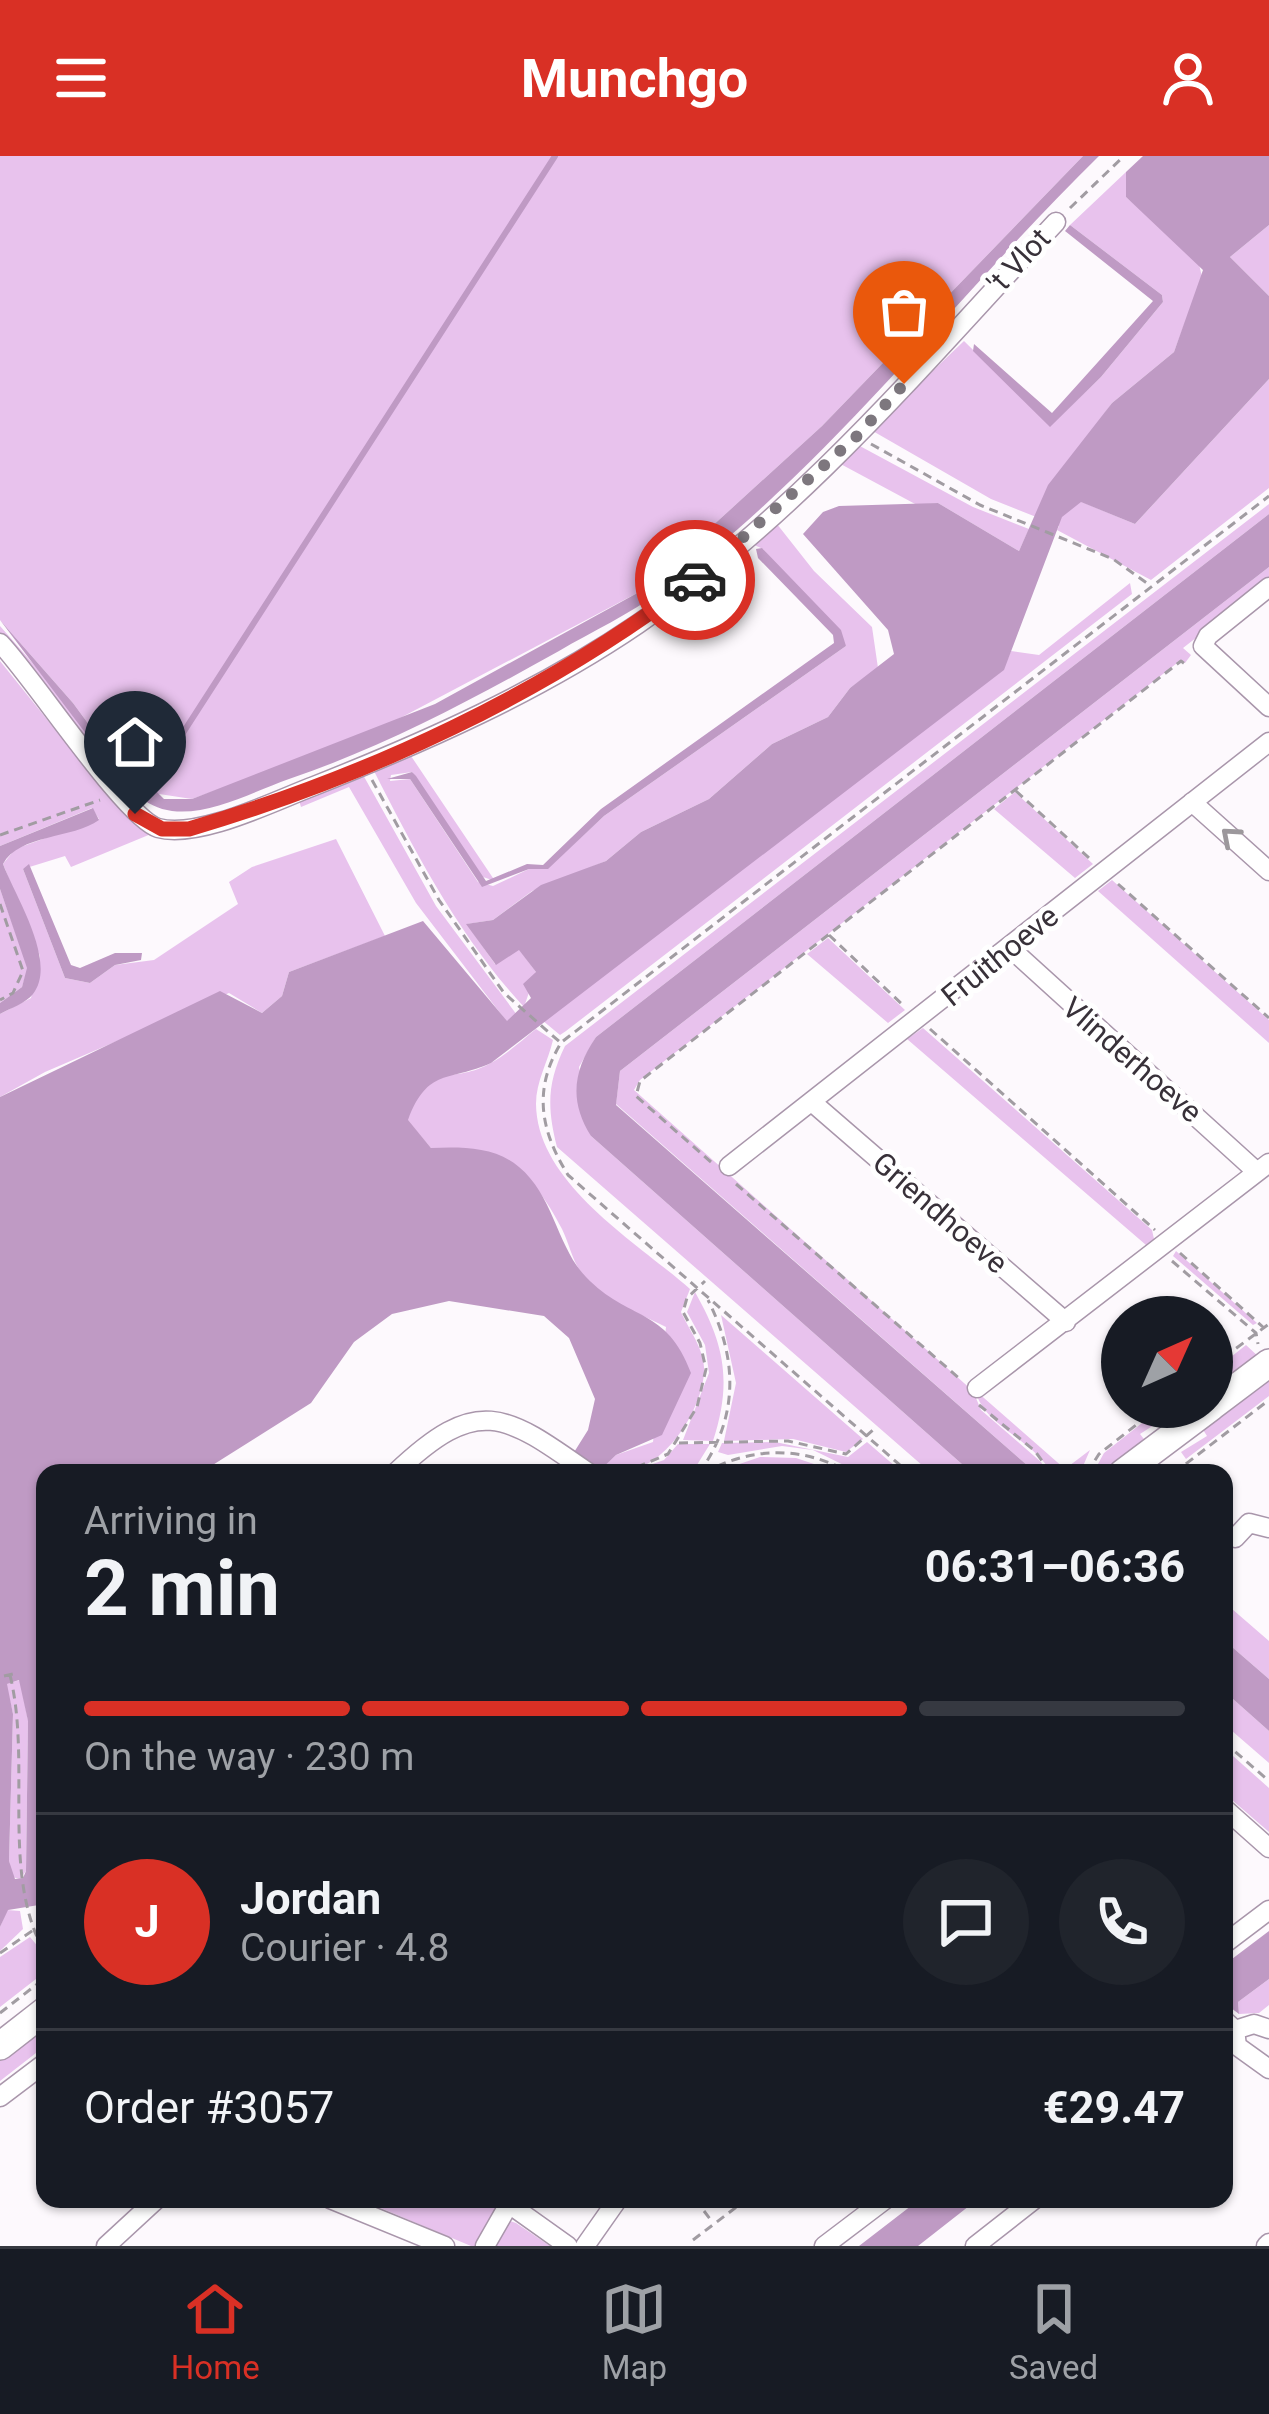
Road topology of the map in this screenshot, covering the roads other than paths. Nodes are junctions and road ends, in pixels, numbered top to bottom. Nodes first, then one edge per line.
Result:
1 (1056, 221) road end
2 (1269, 587) edge
3 (0, 643) edge
4 (1269, 707) edge
5 (1269, 742) edge
6 (1192, 802) junction
7 (1269, 871) edge
8 (1009, 946) junction
9 (813, 1103) junction
10 (1263, 1167) edge
11 (725, 1170) road end
12 (1066, 1322) junction
13 (1269, 1363) edge
14 (1233, 1390) edge
15 (975, 1392) road end
16 (1182, 1428) edge
17 (405, 1464) edge
18 (576, 1464) edge
19 (1135, 1464) edge
20 (1269, 1528) edge
21 (1235, 1538) dead end
22 (1233, 1816) edge
23 (1269, 1848) edge
24 (1269, 1910) edge
25 (1233, 1936) edge
26 (36, 2019) edge
27 (1269, 2029) edge
28 (1233, 2033) edge
29 (1233, 2037) edge
30 (0, 2046) edge
31 (1269, 2069) edge
32 (36, 2070) edge
33 (0, 2097) edge
34 (147, 2208) edge
35 (352, 2208) edge
36 (502, 2208) edge
37 (514, 2208) edge
38 (612, 2208) edge
39 (874, 2208) edge
40 (1024, 2208) edge
41 (106, 2246) edge
42 (445, 2246) edge
43 (485, 2246) edge
44 (568, 2246) edge
45 (585, 2246) edge
46 (824, 2246) edge
47 (975, 2246) edge

1 - 3 street, 't Vlot
2 - 4 street
5 - 6 street, Fruithoeve
7 -> 6 street
6 - 8 street, Fruithoeve
8 - 9 street, Fruithoeve
8 - 10 street, Vlinderhoeve
9 - 11 street, Fruithoeve
9 - 12 street, Griendhoeve
10 - 12 street
12 - 15 street
13 - 14 street
16 - 19 street
17 - 18 street
20 - 21 street
22 - 23 street
24 - 25 street
26 - 30 street
27 - 28 street
29 - 31 street
32 - 33 street
34 - 41 street
35 - 42 street
36 - 43 street
37 - 44 street
38 - 45 street
39 - 46 street
40 - 47 street

